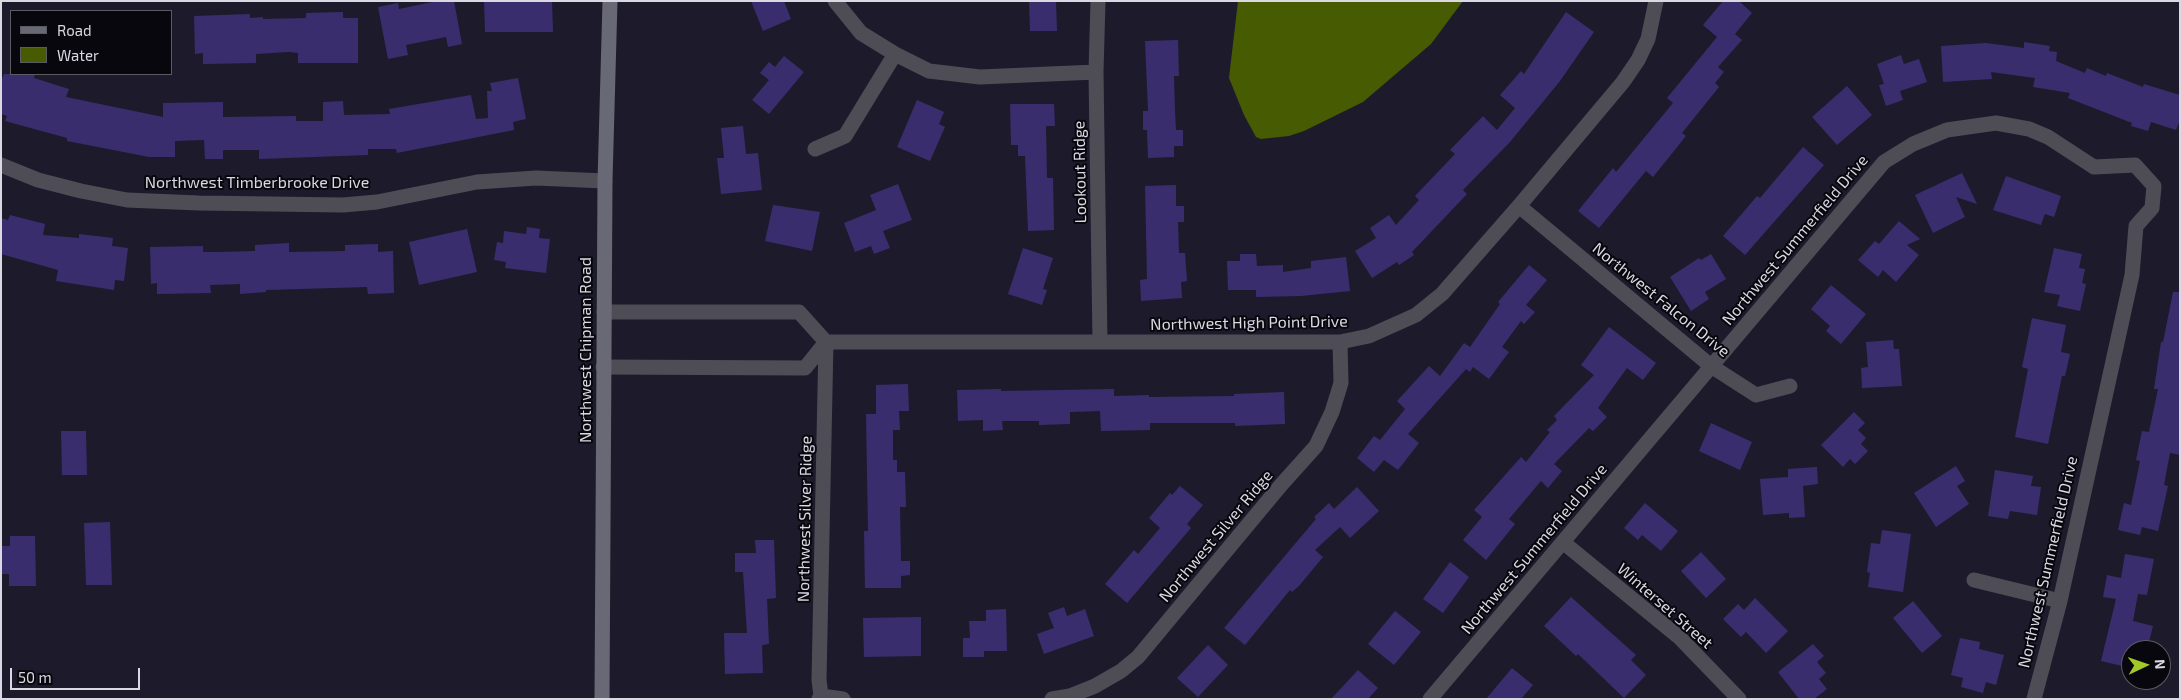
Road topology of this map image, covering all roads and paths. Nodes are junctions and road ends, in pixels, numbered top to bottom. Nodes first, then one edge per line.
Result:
1 (610, 1) edge
2 (835, 1) edge
3 (1098, 1) edge
4 (1656, 1) edge
5 (895, 54) junction
6 (1096, 72) junction
7 (815, 149) dead end
8 (1, 164) edge
9 (605, 181) junction
10 (1519, 206) junction
11 (604, 312) junction
12 (826, 342) junction
13 (1100, 342) junction
14 (1340, 342) junction
15 (1711, 366) junction
16 (603, 367) junction
17 (1790, 386) dead end
18 (1564, 543) junction
19 (1974, 580) dead end
20 (2060, 601) junction
21 (820, 697) edge
22 (602, 699) edge
23 (843, 699) edge
24 (1052, 699) edge
25 (1430, 699) edge
26 (1739, 699) edge
27 (2034, 699) edge

1 - 9 main road, Northwest Chipman Road
2 - 5 street
3 - 6 street, Lookout Ridge
4 - 10 street, Northwest High Point Drive
5 - 6 street
5 - 7 street
6 - 13 street, Lookout Ridge
8 - 9 street, Northwest Timberbrooke Drive
9 - 11 main road, Northwest Chipman Road
10 - 14 street, Northwest High Point Drive
10 - 15 street, Northwest Falcon Drive
11 - 12 street
11 - 16 main road, Northwest Chipman Road
12 - 13 street, Northwest High Point Drive
12 - 16 street
12 - 21 street, Northwest Silver Ridge
13 - 14 street, Northwest High Point Drive
14 - 24 street, Northwest Silver Ridge
15 - 17 street, Northwest Falcon Drive
15 - 18 street, Northwest Summerfield Drive
15 - 20 street, Northwest Summerfield Drive
16 - 22 main road, Northwest Chipman Road
18 - 25 street, Northwest Summerfield Drive
18 - 26 street, Winterset Street
19 - 20 street
20 - 27 street, Northwest Summerfield Drive
21 - 23 street, Northwest Silver Ridge

